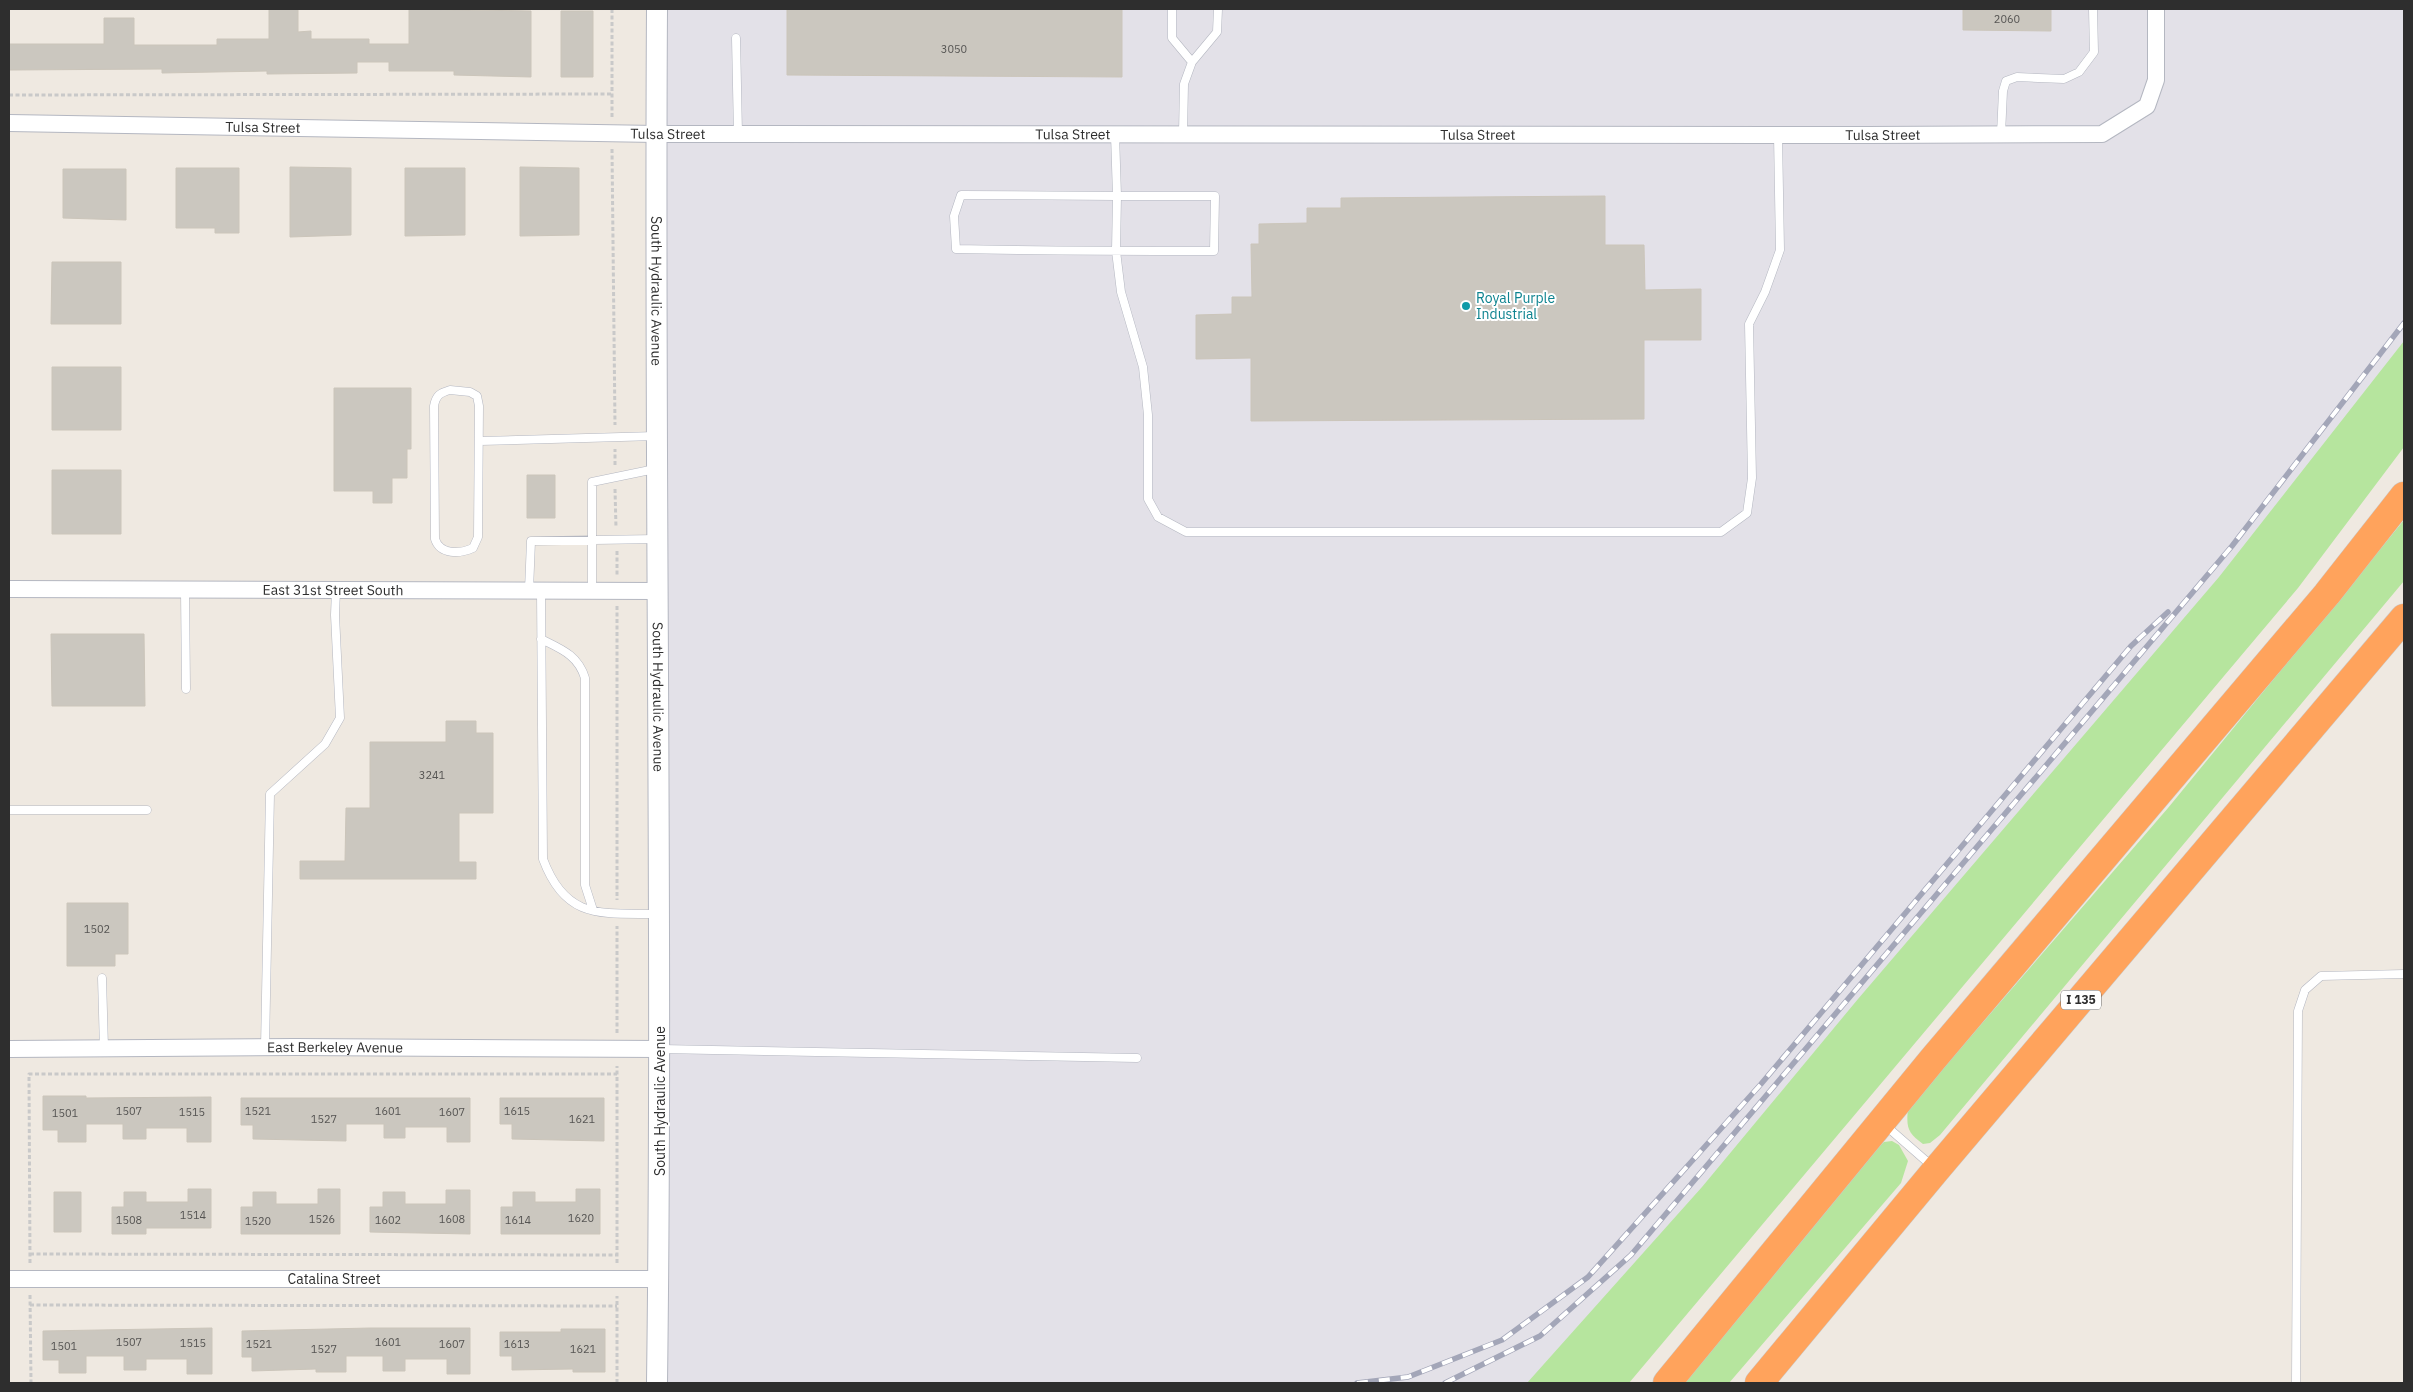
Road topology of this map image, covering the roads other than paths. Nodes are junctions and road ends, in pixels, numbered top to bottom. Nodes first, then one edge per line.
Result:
1 (657, 9) edge
2 (1172, 9) edge
3 (1218, 9) edge
4 (2093, 9) edge
5 (2156, 9) edge
6 (736, 38) dead end
7 (1192, 62) junction
8 (9, 123) edge
9 (656, 134) junction
10 (738, 134) junction
11 (1115, 134) junction
12 (1183, 134) junction
13 (2001, 134) junction
14 (1778, 135) junction
15 (1117, 196) junction
16 (1116, 250) junction
17 (656, 436) junction
18 (480, 441) junction
19 (657, 468) junction
20 (2404, 496) edge
21 (592, 538) junction
22 (657, 538) junction
23 (9, 589) edge
24 (185, 590) junction
25 (336, 590) junction
26 (535, 590) junction
27 (592, 591) junction
28 (658, 591) junction
29 (2404, 618) edge
30 (541, 639) junction
31 (186, 689) dead end
32 (9, 810) edge
33 (147, 810) dead end
34 (592, 910) junction
35 (660, 914) junction
36 (2404, 974) edge
37 (102, 978) dead end
38 (265, 1047) junction
39 (104, 1048) junction
40 (9, 1049) edge
41 (661, 1049) junction
42 (1137, 1058) dead end
43 (1882, 1122) junction
44 (1936, 1170) junction
45 (9, 1279) edge
46 (659, 1279) junction
47 (657, 1383) edge
48 (1667, 1383) edge
49 (1759, 1383) edge
50 (2296, 1383) edge

1 - 9 street, South Hydraulic Avenue
2 - 7 lane
3 - 7 lane
4 - 13 lane
5 - 13 street, Tulsa Street
6 - 10 lane
7 - 12 lane
8 - 9 street, Tulsa Street
9 - 10 street, Tulsa Street
9 - 17 street, South Hydraulic Avenue
10 - 11 street, Tulsa Street
11 - 12 street, Tulsa Street
11 - 15 lane
12 - 14 street, Tulsa Street
13 - 14 street, Tulsa Street
14 - 16 lane
15 - 16 lane
15 - 16 lane
15 - 16 lane
17 - 18 lane
17 - 19 street, South Hydraulic Avenue
18 - 18 lane
19 - 21 lane
19 - 22 street, South Hydraulic Avenue
20 - 43 highway
21 - 22 lane
21 - 26 lane
21 - 27 lane
22 - 28 street, South Hydraulic Avenue
23 - 24 street, East 31st Street South
24 - 25 street, East 31st Street South
24 - 31 lane
25 - 26 street, East 31st Street South
25 - 38 lane
26 - 27 street, East 31st Street South
26 - 30 lane
27 - 28 street, East 31st Street South
28 - 35 street, South Hydraulic Avenue
29 - 44 highway, I 135
30 - 34 lane
30 - 34 lane
32 - 33 lane
34 - 35 lane
35 - 41 street, South Hydraulic Avenue
36 - 50 lane
37 - 39 lane
38 - 39 street, East Berkeley Avenue
38 - 41 street, East Berkeley Avenue
39 - 40 street, East Berkeley Avenue
41 - 42 lane
41 - 46 street, South Hydraulic Avenue
43 - 44 lane
43 - 48 highway
44 - 49 highway, I 135
45 - 46 street, Catalina Street
46 - 47 street, South Hydraulic Avenue

